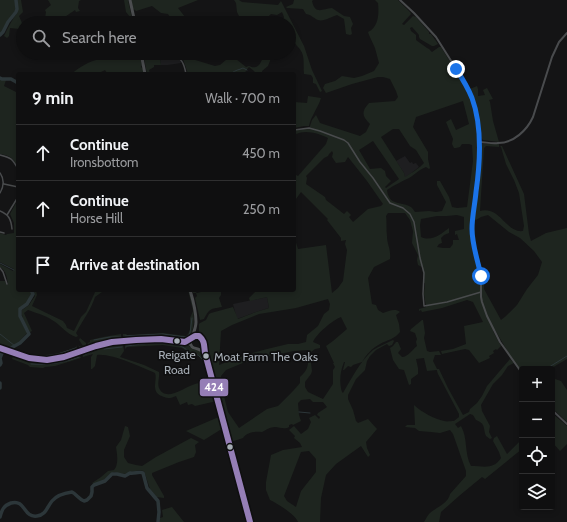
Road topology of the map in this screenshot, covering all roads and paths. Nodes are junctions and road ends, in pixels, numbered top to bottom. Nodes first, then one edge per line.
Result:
1 (130, 0) edge
2 (400, 0) edge
3 (133, 16) edge
4 (567, 33) edge
5 (142, 60) edge
6 (181, 60) edge
7 (145, 72) edge
8 (185, 72) edge
9 (296, 130) edge
10 (479, 142) junction
11 (0, 155) edge
12 (0, 159) edge
13 (16, 166) edge
14 (0, 173) edge
15 (4, 184) junction
16 (16, 186) edge
17 (0, 193) edge
18 (16, 200) edge
19 (0, 211) edge
20 (7, 215) junction
21 (9, 227) dead end
22 (0, 232) edge
23 (4, 233) dead end
24 (0, 268) edge
25 (7, 284) dead end
26 (190, 292) edge
27 (481, 292) junction
28 (195, 330) junction
29 (198, 336) junction
30 (191, 339) junction
31 (184, 342) junction
32 (203, 342) junction
33 (191, 345) junction
34 (1, 348) edge
35 (198, 348) junction
36 (205, 353) junction
37 (519, 369) edge
38 (555, 413) edge
39 (567, 424) edge
40 (250, 522) edge

1 - 3 main road
2 - 10 street
4 - 10 street
5 - 7 main road
6 - 8 street
9 - 27 street
10 - 27 street
11 - 12 street
11 - 13 street
14 - 15 street
15 - 16 street
15 - 17 street
18 - 20 street
19 - 20 street
20 - 21 street
22 - 23 street
24 - 25 street
26 - 28 main road
27 - 37 street
28 - 29 main road
28 - 30 main road
29 - 30 main road
29 - 32 main road
30 - 31 street
30 - 33 main road
31 - 33 street
31 - 34 street
32 - 35 main road
32 - 36 main road
33 - 35 main road
35 - 36 main road
36 - 40 main road
38 - 39 street

